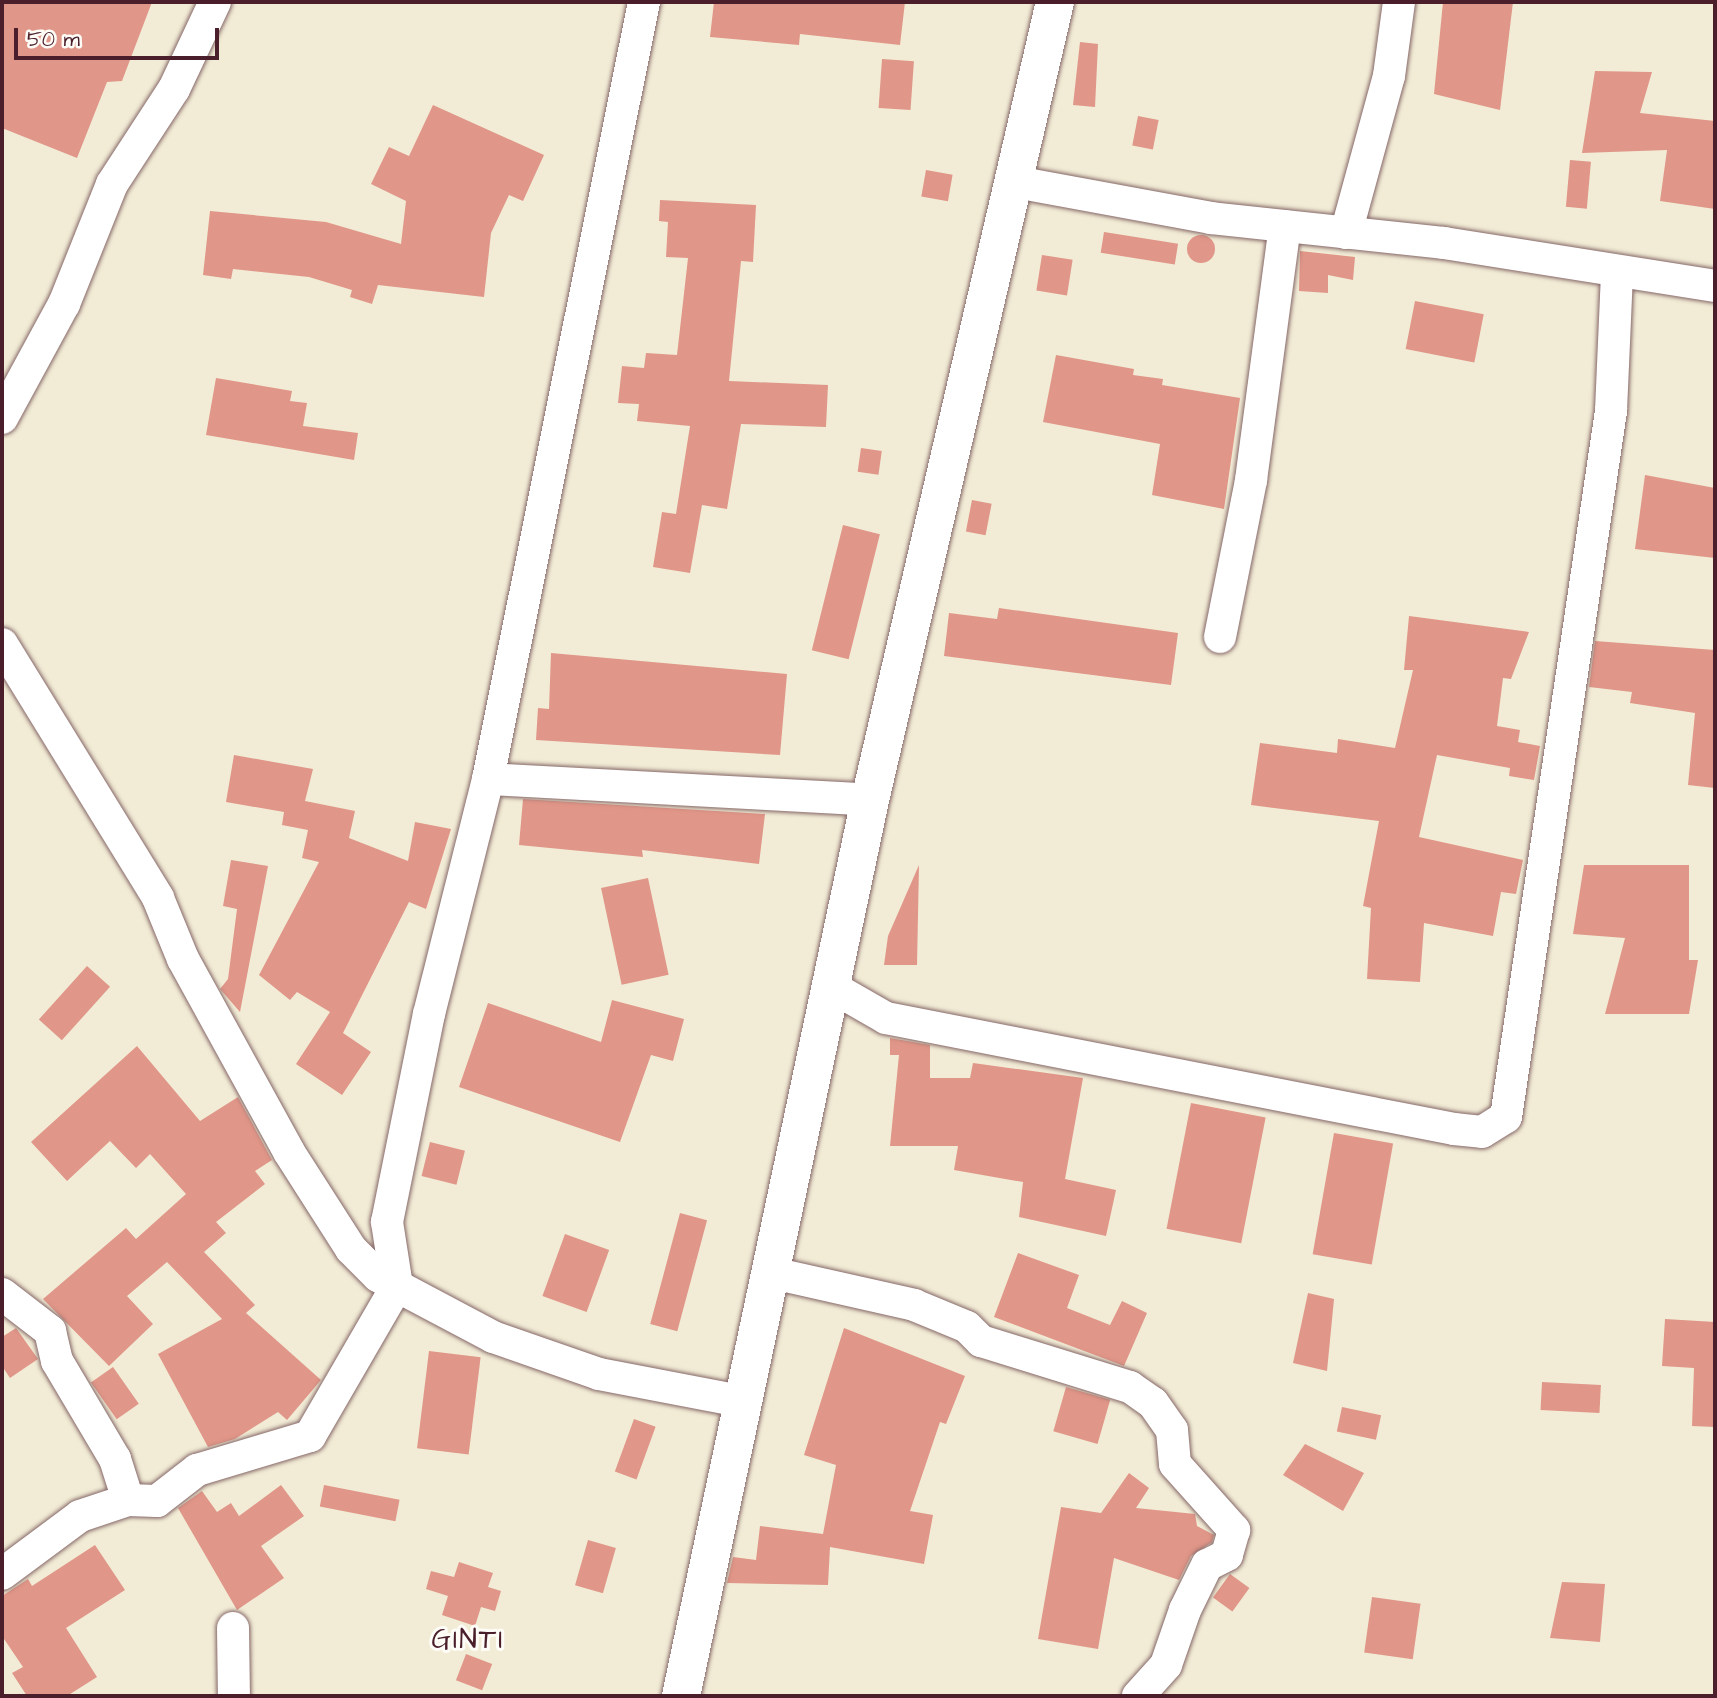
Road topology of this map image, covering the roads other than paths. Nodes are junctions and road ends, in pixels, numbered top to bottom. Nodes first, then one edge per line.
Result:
1 (215, 2) edge
2 (644, 2) edge
3 (1055, 2) edge
4 (1399, 2) edge
5 (1015, 182) junction
6 (1285, 226) junction
7 (1346, 233) junction
8 (1617, 272) junction
9 (1715, 286) edge
10 (2, 418) edge
11 (1220, 637) dead end
12 (2, 644) edge
13 (488, 779) junction
14 (870, 800) junction
15 (832, 987) junction
16 (387, 1222) junction
17 (351, 1249) junction
18 (768, 1272) junction
19 (397, 1286) junction
20 (2, 1294) edge
21 (741, 1401) junction
22 (128, 1500) junction
23 (2, 1574) edge
24 (233, 1629) dead end
25 (234, 1696) edge
26 (681, 1696) edge
27 (1138, 1696) edge

1 - 10 street
2 - 13 street
3 - 5 main road
4 - 7 street
5 - 6 street
5 - 14 main road
6 - 7 street
6 - 11 street
7 - 8 street
8 - 9 street
8 - 15 street
12 - 17 street
13 - 14 street
13 - 16 street
14 - 15 main road
15 - 18 main road
16 - 17 street
16 - 19 street
17 - 19 street
18 - 21 main road
18 - 27 street
19 - 21 street
19 - 22 street
20 - 22 street
21 - 26 main road
22 - 23 street
24 - 25 street

